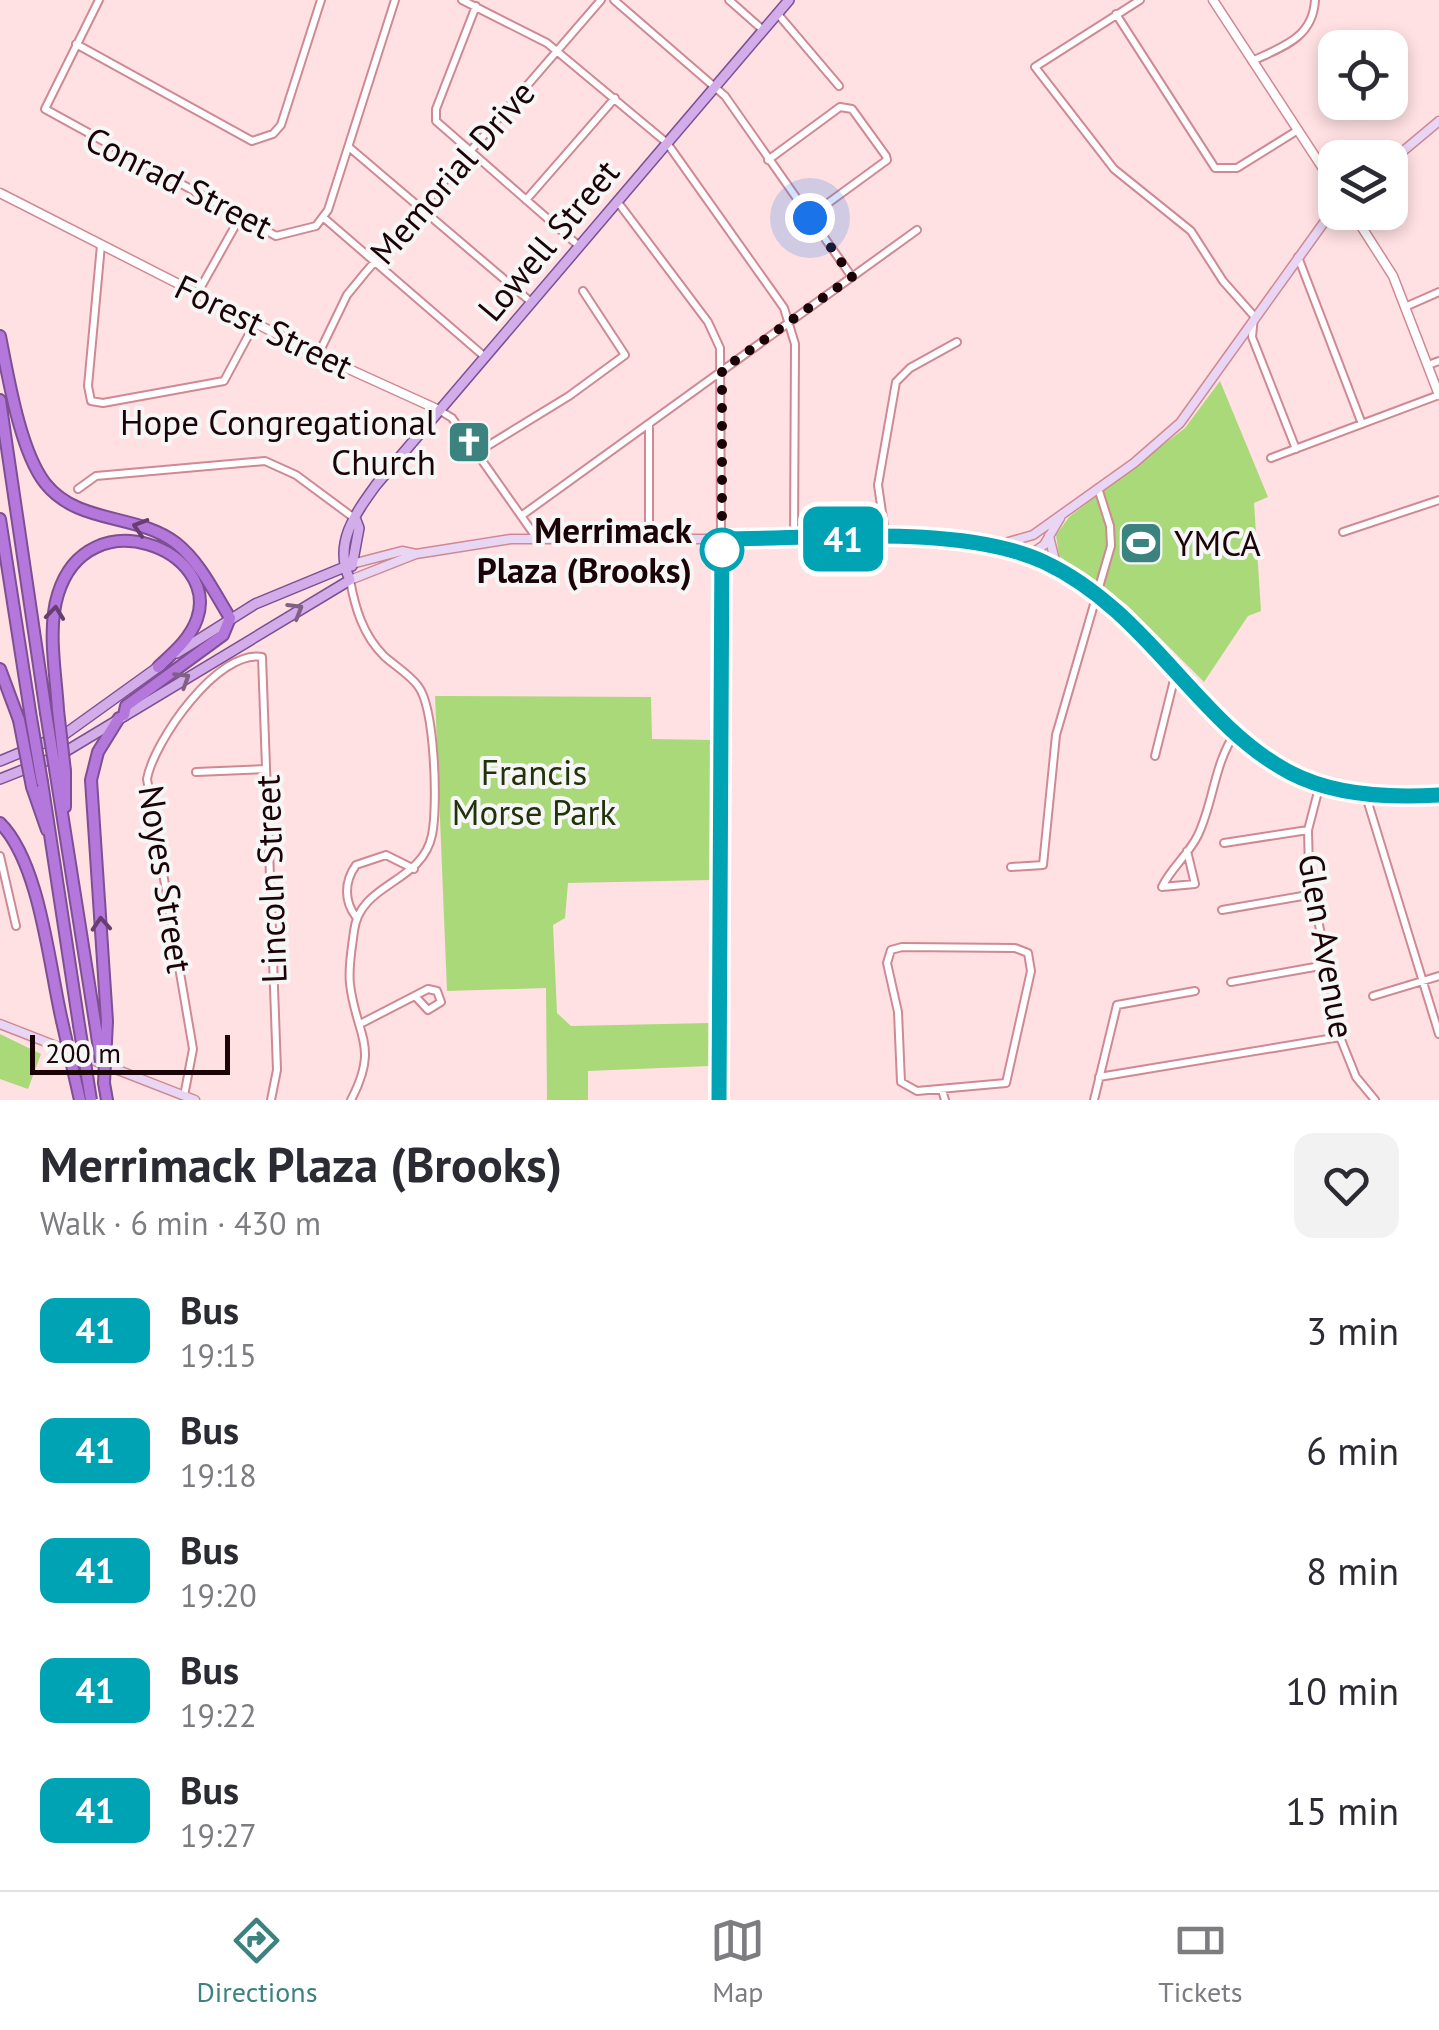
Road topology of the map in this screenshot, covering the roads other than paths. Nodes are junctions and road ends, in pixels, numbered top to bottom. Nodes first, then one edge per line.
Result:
1 (99, 0) edge
2 (321, 0) edge
3 (395, 0) edge
4 (462, 0) edge
5 (601, 0) edge
6 (614, 0) edge
7 (729, 0) edge
8 (788, 0) edge
9 (1140, 0) edge
10 (1213, 0) edge
11 (1315, 0) edge
12 (476, 6) junction
13 (777, 13) junction
14 (1116, 14) junction
15 (763, 30) junction
16 (76, 44) junction
17 (558, 50) junction
18 (1252, 61) junction
19 (716, 86) junction
20 (840, 86) dead end
21 (615, 98) junction
22 (1439, 122) edge
23 (1298, 130) junction
24 (667, 143) junction
25 (1408, 147) edge
26 (350, 148) junction
27 (470, 151) junction
28 (768, 160) junction
29 (1318, 161) edge
30 (0, 193) edge
31 (526, 200) junction
32 (618, 201) junction
33 (421, 208) junction
34 (324, 218) junction
35 (810, 218) junction
36 (239, 219) junction
37 (917, 230) dead end
38 (1318, 230) edge
39 (1364, 230) edge
40 (101, 245) junction
41 (579, 246) junction
42 (1298, 256) junction
43 (374, 262) junction
44 (852, 277) junction
45 (583, 291) dead end
46 (1439, 292) edge
47 (198, 294) junction
48 (531, 302) junction
49 (1405, 307) junction
50 (1254, 316) junction
51 (791, 321) junction
52 (255, 323) junction
53 (0, 336) edge
54 (957, 342) dead end
55 (318, 355) junction
56 (484, 357) junction
57 (1439, 361) edge
58 (1428, 365) junction
59 (722, 370) junction
60 (1439, 395) edge
61 (0, 400) edge
62 (439, 410) junction
63 (649, 424) junction
64 (1362, 424) junction
65 (1296, 449) junction
66 (476, 452) junction
67 (1271, 458) dead end
68 (1098, 488) junction
69 (78, 489) dead end
70 (1439, 500) edge
71 (1062, 515) junction
72 (521, 516) junction
73 (0, 519) edge
74 (356, 520) junction
75 (1343, 532) dead end
76 (1033, 535) junction
77 (1049, 536) junction
78 (536, 537) junction
79 (650, 538) junction
80 (722, 539) junction
81 (794, 539) junction
82 (886, 539) junction
83 (994, 546) junction
84 (416, 554) junction
85 (1028, 556) junction
86 (348, 565) junction
87 (1057, 569) junction
88 (350, 580) junction
89 (1098, 596) junction
90 (230, 618) junction
91 (262, 657) joint
92 (158, 667) junction
93 (1177, 668) junction
94 (0, 669) edge
95 (52, 712) junction
96 (121, 716) junction
97 (25, 719) junction
98 (1236, 732) junction
99 (1155, 756) dead end
100 (0, 761) edge
101 (266, 768) junction
102 (196, 772) dead end
103 (0, 779) edge
104 (1320, 784) junction
105 (1365, 793) junction
106 (1439, 794) edge
107 (0, 822) edge
108 (1308, 830) junction
109 (1224, 844) dead end
110 (1187, 851) junction
111 (0, 856) edge
112 (1011, 867) dead end
113 (414, 869) junction
114 (1314, 894) junction
115 (1222, 910) dead end
116 (356, 917) junction
117 (16, 926) dead end
118 (1326, 965) junction
119 (1439, 976) edge
120 (1423, 981) junction
121 (1231, 982) dead end
122 (1194, 990) dead end
123 (416, 996) dead end
124 (1373, 996) dead end
125 (362, 1023) junction
126 (0, 1024) edge
127 (1439, 1034) edge
128 (1340, 1037) junction
129 (1099, 1077) junction
130 (104, 1083) junction
131 (942, 1090) junction
132 (184, 1096) junction
133 (80, 1100) edge
134 (90, 1100) edge
135 (107, 1100) edge
136 (195, 1100) edge
137 (270, 1100) edge
138 (351, 1100) edge
139 (719, 1100) edge
140 (943, 1100) edge
141 (1094, 1100) edge
142 (1376, 1100) edge

1 - 16 street
2 - 16 street
3 - 26 street, Conrad Street
4 - 12 street
5 - 17 street, Memorial Drive
6 - 19 street
7 - 15 street
8 - 13 main road, Lowell Street
9 - 14 street
10 - 18 street
11 - 18 street
12 - 17 street
12 - 27 street
13 - 15 main road, Lowell Street
13 - 20 street
14 - 23 street
14 - 50 street
15 - 19 main road, Lowell Street
16 - 36 street, Conrad Street
17 - 21 street
17 - 27 street, Memorial Drive
18 - 23 street
19 - 24 main road, Lowell Street
19 - 28 street
21 - 24 street
21 - 31 street
22 - 25 main road
23 - 29 street
24 - 32 main road, Lowell Street
24 - 51 street
26 - 33 street
26 - 34 street, Conrad Street
27 - 31 street
27 - 33 street, Memorial Drive
28 - 35 street
28 - 35 street
30 - 40 street, Forest Street
31 - 41 street
32 - 41 main road, Lowell Street
32 - 59 street
33 - 43 street, Memorial Drive
33 - 48 street
34 - 36 street, Conrad Street
34 - 43 street
35 - 44 street
36 - 47 street
37 - 44 street
38 - 42 main road
39 - 49 street
40 - 47 street, Forest Street
40 - 52 street
41 - 48 main road, Lowell Street
42 - 50 main road
42 - 64 street
43 - 55 street, Memorial Drive
43 - 56 street
44 - 51 street
45 - 66 street
46 - 49 street
47 - 52 street, Forest Street
48 - 56 main road, Lowell Street
49 - 58 street
50 - 65 street
50 - 68 main road
51 - 59 street
51 - 81 street
52 - 55 street, Forest Street
90 -> 53 highway
54 - 82 street
55 - 62 street, Forest Street
56 - 62 main road, Lowell Street
57 - 58 street
58 - 60 street
59 - 63 street
59 - 80 street
60 - 64 street
61 - 95 highway
62 - 66 street, Forest Street
62 - 74 main road, Lowell Street
63 - 72 street
63 - 79 street
64 - 65 street
65 - 67 street
66 - 72 street, Forest Street
68 - 71 main road
68 - 89 street
69 - 74 street
70 - 75 street
71 - 76 main road
71 - 77 main road
72 - 78 street, Forest Street
73 - 97 highway
74 - 86 main road, Lowell Street
76 - 83 main road
76 - 85 main road
77 - 85 main road
77 - 87 main road
78 - 79 main road
78 - 84 main road
79 - 80 main road
80 - 81 main road
80 - 139 street
81 - 82 main road
82 - 83 main road
83 - 85 main road
84 - 86 main road
84 - 88 main road
85 - 87 main road
86 - 88 main road
86 - 90 main road
87 - 89 main road
96 -> 88 main road
88 - 113 street
89 - 93 main road
89 - 112 street
90 - 92 main road
90 - 96 highway
91 - 101 street, Lincoln Street
91 - 132 street, Noyes Street
95 -> 92 highway
92 - 100 main road
93 - 98 main road
93 - 99 street
94 - 97 highway
95 - 130 highway, bridge
96 - 103 main road
130 -> 96 highway, bridge
97 - 134 highway, bridge
98 - 104 main road
98 - 110 street
101 - 102 street
101 - 137 street, Lincoln Street
104 - 105 main road
104 - 108 street, Glen Avenue
105 - 106 main road
105 - 120 street
107 - 133 highway, bridge
108 - 109 street
108 - 114 street, Glen Avenue
110 - 110 street
111 - 117 street
113 - 116 street
113 - 116 street
114 - 115 street
114 - 118 street, Glen Avenue
116 - 125 street
118 - 121 street
118 - 128 street, Glen Avenue
119 - 120 street
120 - 124 street
120 - 127 street
122 - 129 street
123 - 125 street
125 - 138 street
126 - 132 main road
128 - 129 street
128 - 142 street, Glen Avenue
129 - 141 street
130 - 135 highway
131 - 131 street
131 - 140 street
132 - 136 main road

